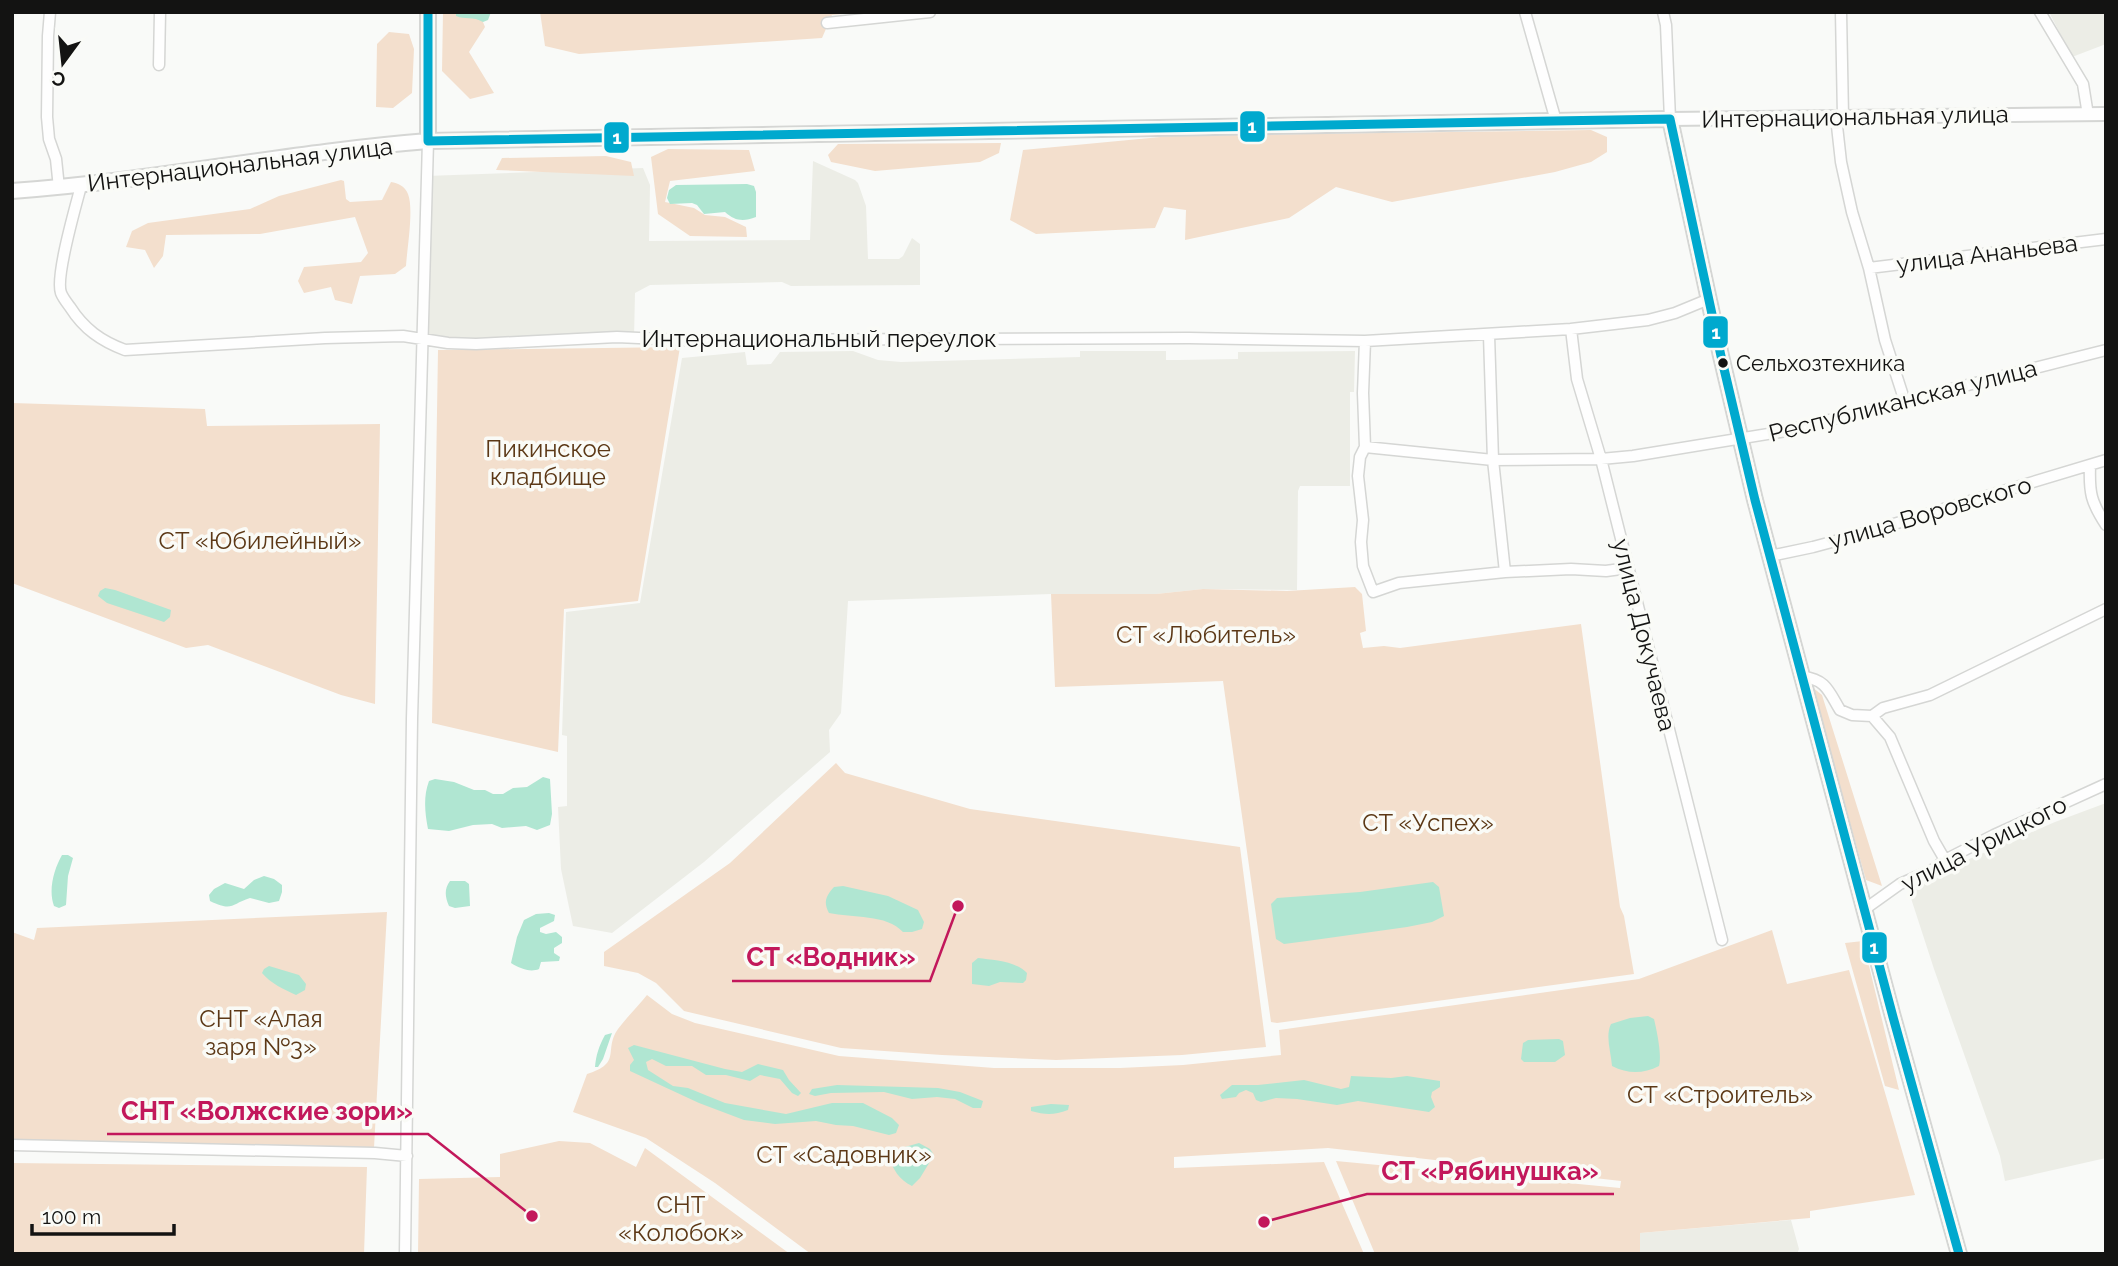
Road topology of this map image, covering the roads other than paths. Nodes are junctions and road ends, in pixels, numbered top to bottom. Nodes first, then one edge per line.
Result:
1 (50, 12) edge
2 (160, 12) edge
3 (428, 12) edge
4 (930, 12) edge
5 (1525, 12) edge
6 (1663, 12) edge
7 (1841, 12) edge
8 (2040, 12) edge
9 (827, 23) dead end
10 (159, 65) dead end
11 (2106, 114) edge
12 (2088, 115) junction
13 (1839, 117) junction
14 (1670, 119) junction
15 (1556, 121) junction
16 (428, 141) junction
17 (81, 186) junction
18 (59, 188) junction
19 (12, 191) edge
20 (2106, 239) edge
21 (1869, 268) junction
22 (1709, 299) junction
23 (1571, 329) junction
24 (1489, 335) junction
25 (424, 338) junction
26 (1365, 341) junction
27 (2106, 350) edge
28 (1905, 402) junction
29 (1740, 440) junction
30 (1365, 447) junction
31 (1601, 459) junction
32 (1493, 460) junction
33 (2106, 460) edge
34 (2090, 466) junction
35 (2106, 525) edge
36 (1770, 555) junction
37 (1628, 568) junction
38 (1505, 572) junction
39 (2106, 609) edge
40 (1803, 677) junction
41 (1872, 716) junction
42 (2106, 784) edge
43 (1945, 860) junction
44 (1865, 909) junction
45 (1722, 940) dead end
46 (12, 1144) edge
47 (407, 1156) junction
48 (405, 1254) edge
49 (1959, 1254) edge

1 - 18 street
2 - 10 street
3 - 16 main road
4 - 9 street
5 - 15 street
6 - 14 street
7 - 13 street
8 - 12 street
11 - 12 street, Интернациональная улица
12 - 13 street, Интернациональная улица
13 - 14 street, Интернациональная улица
13 - 21 street
14 - 15 main road, Интернациональная улица
14 - 22 main road
15 - 16 main road, Интернациональная улица
16 - 17 main road, Интернациональная улица
16 - 25 street
17 - 18 main road, Интернациональная улица
17 - 25 street, Интернациональный переулок
18 - 19 main road, Интернациональная улица
20 - 21 street, улица Ананьева
21 - 28 street
22 - 23 street, Интернациональный переулок
22 - 29 main road
23 - 24 street, Интернациональный переулок
23 - 31 street, улица Докучаева
24 - 26 street, Интернациональный переулок
24 - 32 street
25 - 26 street, Интернациональный переулок
25 - 47 street
26 - 30 street
27 - 28 street, Республиканская улица
28 - 29 street, Республиканская улица
29 - 31 street, Республиканская улица
29 - 36 main road
30 - 32 street, Республиканская улица
30 - 38 street
31 - 32 street, Республиканская улица
31 - 37 street, улица Докучаева
32 - 38 street
33 - 34 street, улица Воровского
34 - 35 street
34 - 36 street, улица Воровского
36 - 40 main road
37 - 38 street
37 - 45 street, улица Докучаева
39 - 41 street
40 - 41 street
40 - 44 main road
41 - 43 street
42 - 43 street, улица Урицкого
43 - 44 street, улица Урицкого
44 - 49 main road
46 - 47 street
47 - 48 street

